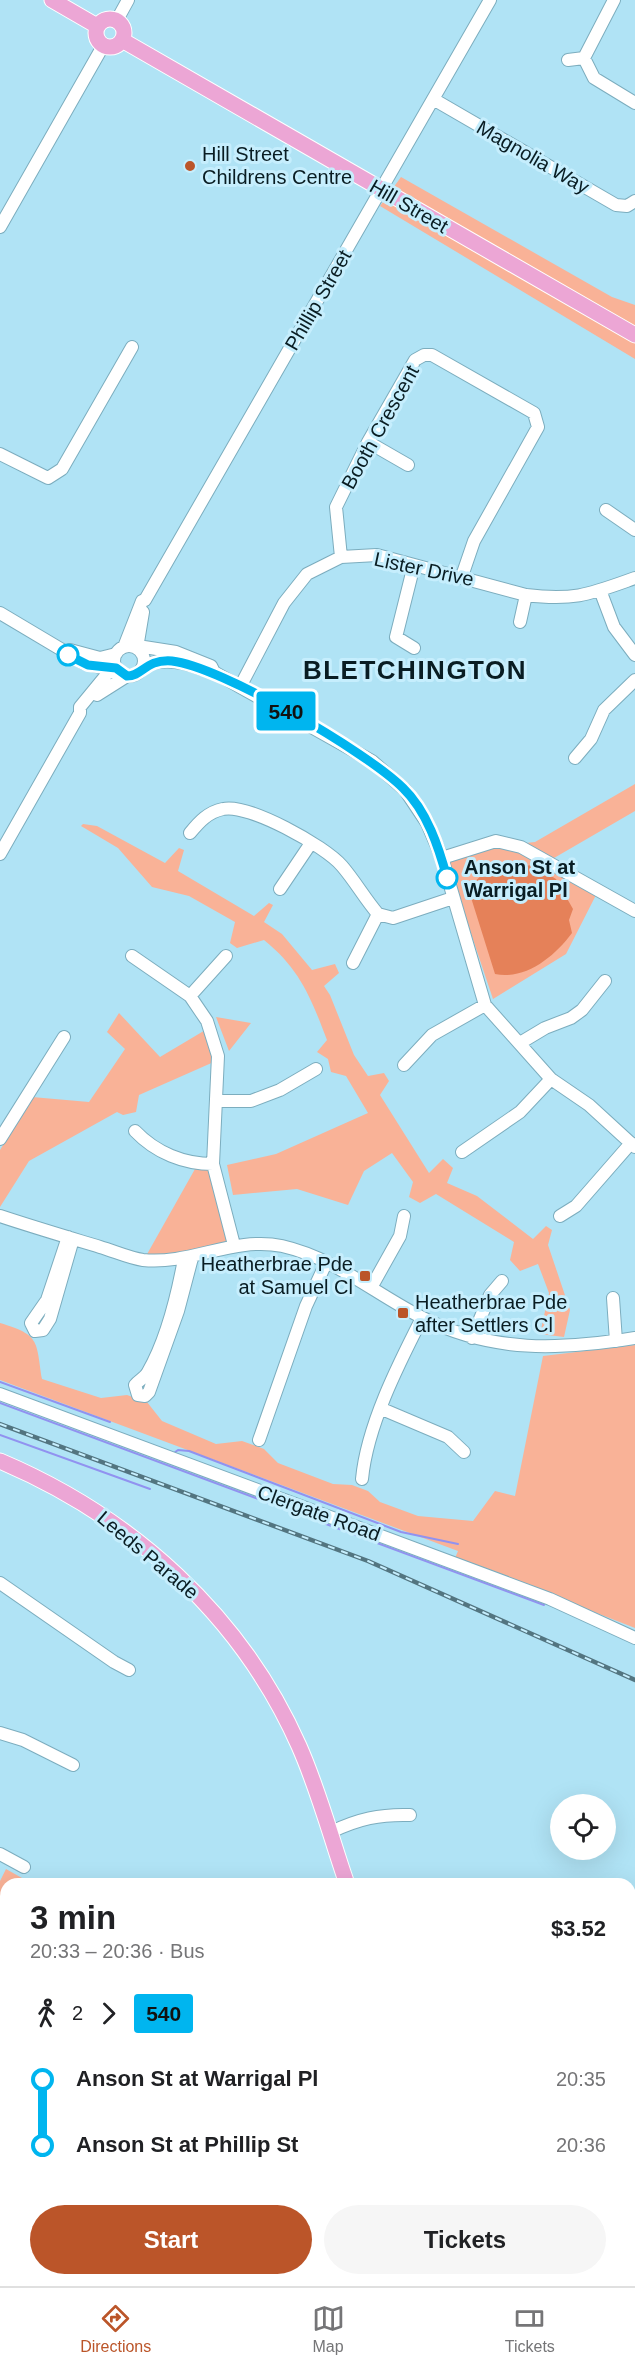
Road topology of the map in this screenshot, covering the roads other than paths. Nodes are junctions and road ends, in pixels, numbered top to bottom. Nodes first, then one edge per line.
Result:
1 (52, 0) edge
2 (128, 0) edge
3 (490, 0) edge
4 (614, 0) edge
5 (117, 20) junction
6 (97, 26) junction
7 (122, 40) junction
8 (103, 46) junction
9 (584, 58) junction
10 (568, 60) dead end
11 (433, 99) junction
12 (635, 103) edge
13 (381, 190) junction
14 (635, 201) edge
15 (0, 227) edge
16 (635, 335) edge
17 (132, 347) dead end
18 (368, 442) junction
19 (0, 454) edge
20 (408, 465) dead end
21 (606, 510) dead end
22 (635, 530) edge
23 (341, 557) junction
24 (414, 565) junction
25 (462, 576) junction
26 (635, 578) edge
27 (600, 590) junction
28 (526, 594) junction
29 (145, 600) junction
30 (0, 613) edge
31 (520, 622) dead end
32 (139, 625) junction
33 (158, 648) junction
34 (414, 648) dead end
35 (138, 649) junction
36 (66, 650) junction
37 (120, 651) junction
38 (635, 655) edge
39 (88, 665) junction
40 (143, 666) junction
41 (120, 671) junction
42 (214, 672) junction
43 (635, 680) edge
44 (240, 687) junction
45 (93, 690) junction
46 (80, 713) junction
47 (575, 758) dead end
48 (190, 833) dead end
49 (311, 843) junction
50 (0, 854) edge
51 (442, 858) junction
52 (280, 889) dead end
53 (453, 898) junction
54 (635, 910) edge
55 (378, 914) junction
56 (132, 956) dead end
57 (226, 956) dead end
58 (353, 963) dead end
59 (605, 981) dead end
60 (190, 996) junction
61 (485, 1005) junction
62 (64, 1037) dead end
63 (520, 1043) junction
64 (404, 1065) dead end
65 (316, 1070) dead end
66 (551, 1079) junction
67 (217, 1101) junction
68 (135, 1131) dead end
69 (0, 1139) edge
70 (633, 1145) edge
71 (462, 1152) dead end
72 (213, 1164) junction
73 (0, 1216) edge
74 (404, 1216) dead end
75 (560, 1216) dead end
76 (71, 1238) junction
77 (234, 1245) junction
78 (188, 1259) junction
79 (326, 1263) junction
80 (502, 1281) dead end
81 (372, 1286) junction
82 (614, 1298) dead end
83 (422, 1318) junction
84 (472, 1338) junction
85 (635, 1338) edge
86 (616, 1341) junction
87 (0, 1394) edge
88 (382, 1409) junction
89 (259, 1440) dead end
90 (464, 1452) dead end
91 (0, 1461) edge
92 (362, 1479) dead end
93 (1, 1585) edge
94 (635, 1638) edge
95 (129, 1670) dead end
96 (0, 1733) edge
97 (73, 1765) dead end
98 (410, 1815) dead end
99 (331, 1832) junction
100 (0, 1854) edge
101 (24, 1867) dead end
102 (345, 1878) edge

1 - 6 main road
2 - 5 street
3 - 11 street, Phillip Street
4 - 9 street
5 - 6 main road
5 - 7 main road
6 - 8 main road
7 - 8 main road
7 - 13 main road, Hill Street
8 - 15 street
9 - 10 street
9 - 12 street
11 - 13 street, Phillip Street
11 - 14 street, Magnolia Way
13 - 16 main road, Hill Street
13 - 29 street, Phillip Street
17 - 19 street
18 - 20 street
18 - 23 street, Booth Crescent
18 - 25 street, Booth Crescent
21 - 22 street
23 - 24 street, Lister Drive
23 - 44 street, Lister Drive
24 - 25 street, Lister Drive
24 - 34 street
25 - 28 street, Lister Drive
26 - 27 street, Lister Drive
27 - 28 street, Lister Drive
27 - 38 street
28 - 31 street
29 - 32 street, Phillip Street
29 - 37 street, Phillip Street
30 - 36 street
32 - 33 street
32 - 35 street, Phillip Street
33 - 35 street
33 - 42 street
35 - 37 street
35 - 40 street
36 - 37 street
36 - 39 street
37 - 41 street
39 - 41 street
39 - 45 street
40 - 41 street
40 - 42 street
41 - 45 street
41 - 46 street
42 - 44 street
43 - 47 street
44 - 51 street
45 - 46 street
46 - 50 street
48 - 49 street
49 - 52 street
49 - 55 street
51 - 53 street
51 - 54 street
53 - 55 street
53 - 61 street
55 - 58 street
56 - 60 street
57 - 60 street
59 - 63 street
60 - 67 street
61 - 63 street
61 - 64 street
62 - 69 street
63 - 66 street
65 - 67 street
66 - 70 street
66 - 71 street
67 - 72 street
68 - 72 street
70 - 75 street
72 - 77 street
73 - 76 street
74 - 81 street
76 - 76 street
76 - 78 street
77 - 78 street
77 - 79 street
78 - 78 street
79 - 81 street
79 - 89 street
80 - 84 street
81 - 83 street
82 - 86 street
83 - 84 street
83 - 88 street
84 - 86 street
85 - 86 street
87 - 94 street, Clergate Road
88 - 90 street
88 - 92 street
91 - 99 main road, Leeds Parade
93 - 95 street
96 - 97 street
98 - 99 street
99 - 102 main road, Leeds Parade
100 - 101 street

